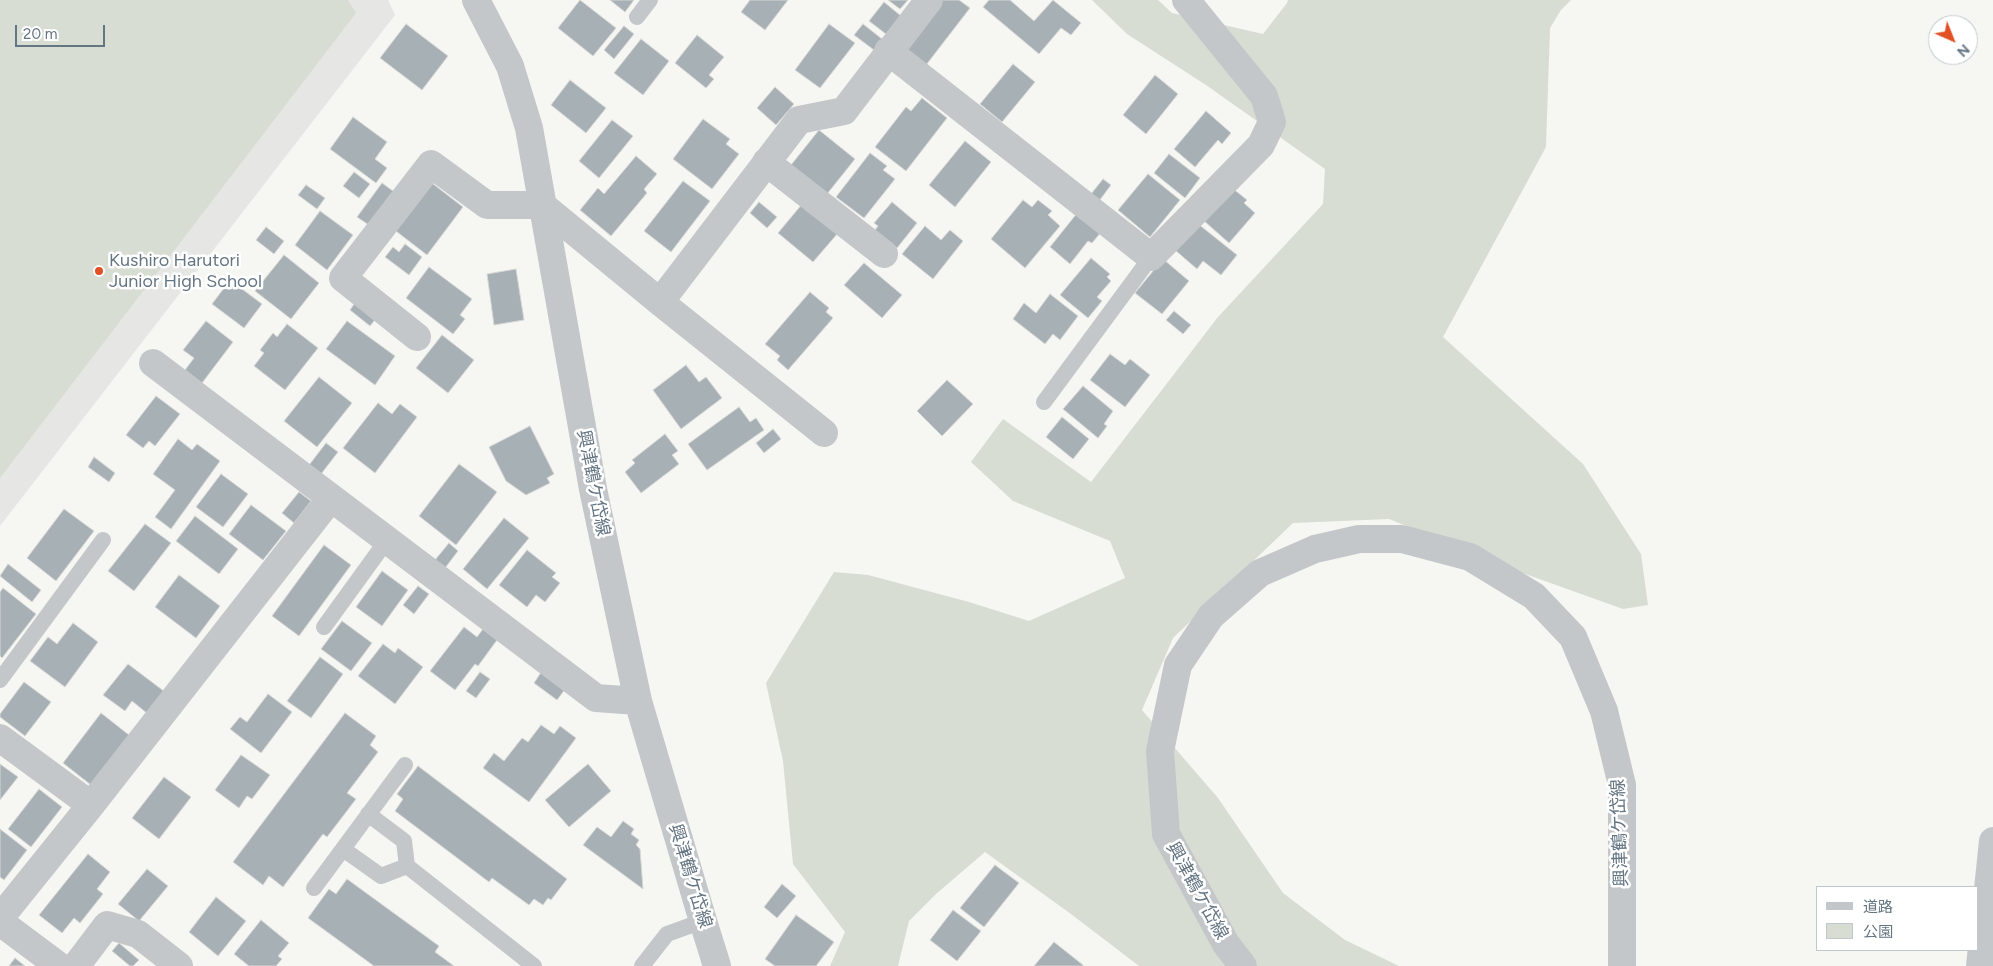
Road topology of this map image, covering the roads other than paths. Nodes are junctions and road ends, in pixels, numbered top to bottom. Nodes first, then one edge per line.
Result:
1 (476, 0) edge
2 (650, 0) edge
3 (929, 0) edge
4 (1186, 0) edge
5 (636, 17) dead end
6 (888, 51) junction
7 (766, 162) junction
8 (542, 205) junction
9 (884, 254) dead end
10 (1151, 256) junction
11 (660, 302) junction
12 (417, 337) dead end
13 (153, 363) dead end
14 (1044, 402) dead end
15 (824, 433) dead end
16 (331, 498) junction
17 (103, 540) dead end
18 (387, 540) junction
19 (324, 627) dead end
20 (0, 680) edge
21 (638, 701) junction
22 (0, 738) edge
23 (405, 765) dead end
24 (91, 805) junction
25 (368, 814) junction
26 (1993, 841) edge
27 (343, 848) junction
28 (407, 866) junction
29 (314, 888) dead end
30 (0, 918) edge
31 (702, 921) junction
32 (0, 922) edge
33 (58, 966) edge
34 (76, 966) edge
35 (179, 966) edge
36 (534, 966) edge
37 (642, 966) edge
38 (717, 966) edge
39 (1243, 966) edge
40 (1622, 966) edge
41 (1980, 966) edge

1 - 8 street, 興津鶴ケ岱線
2 - 5 lane
3 - 6 street
4 - 10 street
6 - 7 street
6 - 10 street
7 - 9 street
7 - 11 street
8 - 11 street
8 - 12 street
8 - 21 street, 興津鶴ケ岱線
10 - 14 lane
11 - 15 street
13 - 16 street
16 - 18 street
16 - 24 street
17 - 20 lane
18 - 19 lane
18 - 21 street
21 - 31 street, 興津鶴ケ岱線
22 - 24 street
23 - 25 lane
24 - 30 street
25 - 27 lane
25 - 28 lane
26 - 41 street
27 - 28 lane
27 - 29 lane
28 - 36 lane
31 - 37 lane
31 - 38 street, 興津鶴ケ岱線
32 - 33 street
34 - 35 street
39 - 40 street, 興津鶴ケ岱線

